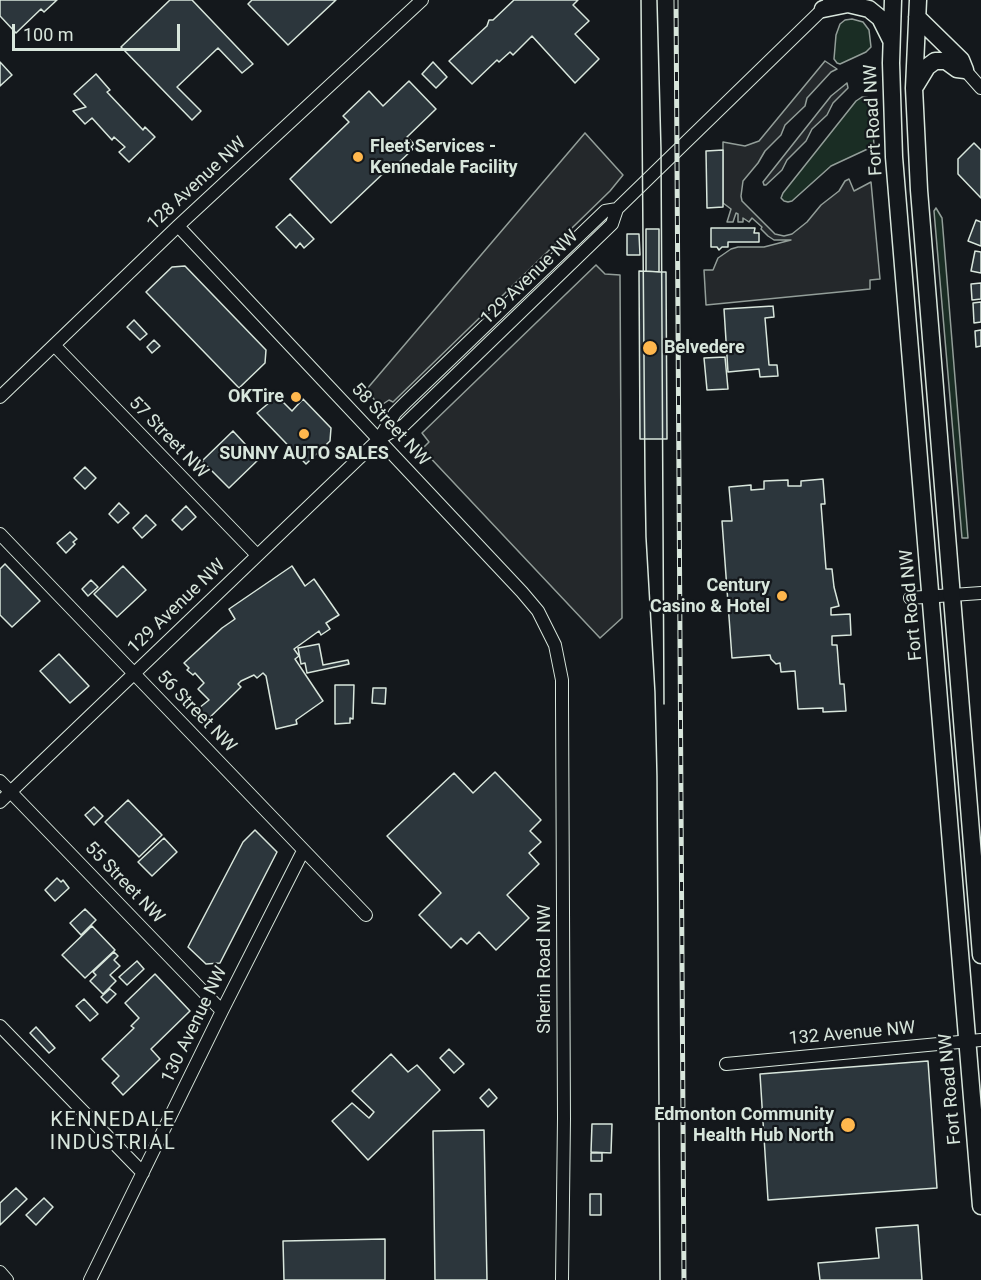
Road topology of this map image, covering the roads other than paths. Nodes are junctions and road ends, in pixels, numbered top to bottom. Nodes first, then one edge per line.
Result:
1 (422, 0) edge
2 (893, 0) edge
3 (828, 4) edge
4 (917, 8) edge
5 (891, 41) junction
6 (966, 70) junction
7 (914, 88) junction
8 (981, 88) edge
9 (178, 226) junction
10 (54, 345) junction
11 (0, 397) edge
12 (379, 439) junction
13 (0, 534) edge
14 (257, 555) junction
15 (981, 593) edge
16 (951, 595) junction
17 (931, 597) junction
18 (910, 598) dead end
19 (559, 659) joint
20 (134, 674) junction
21 (0, 781) edge
22 (10, 792) junction
23 (0, 802) edge
24 (976, 829) edge
25 (303, 850) junction
26 (366, 915) dead end
27 (981, 956) edge
28 (222, 1011) junction
29 (0, 1026) edge
30 (974, 1041) edge
31 (726, 1064) dead end
32 (143, 1173) junction
33 (981, 1206) edge
34 (0, 1272) edge
35 (7, 1280) edge
36 (90, 1280) edge
37 (562, 1280) edge

1 - 9 street, 128 Avenue NW
2 - 5 main road, Fort Road NW
3 - 5 main road
3 - 12 street, 129 Avenue NW
4 - 6 main road
4 - 7 main road
5 - 17 main road, Fort Road NW
6 - 7 main road
6 - 8 street
7 - 16 main road
9 - 10 street, 128 Avenue NW
9 - 12 street, 58 Street NW
10 - 11 street, 128 Avenue NW
10 - 14 street, 57 Street NW
12 - 14 street, 129 Avenue NW
12 - 19 street, 58 Street NW
13 - 20 street, 56 Street NW
14 - 20 street, 129 Avenue NW
15 - 16 street
16 - 17 street
16 - 24 main road
17 - 18 street
17 - 30 main road, Fort Road NW
19 - 37 street, Sherin Road NW
20 - 22 street, 129 Avenue NW
20 - 25 street, 56 Street NW
21 - 22 street, 55 Street NW
22 - 23 street, 129 Avenue NW
22 - 28 street, 55 Street NW
24 - 27 main road
25 - 26 street, 56 Street NW
25 - 28 street, 130 Avenue NW
28 - 32 street, 130 Avenue NW
29 - 32 street
30 - 31 street, 132 Avenue NW
30 - 33 main road, Fort Road NW
32 - 36 street, 130 Avenue NW
34 - 35 street

